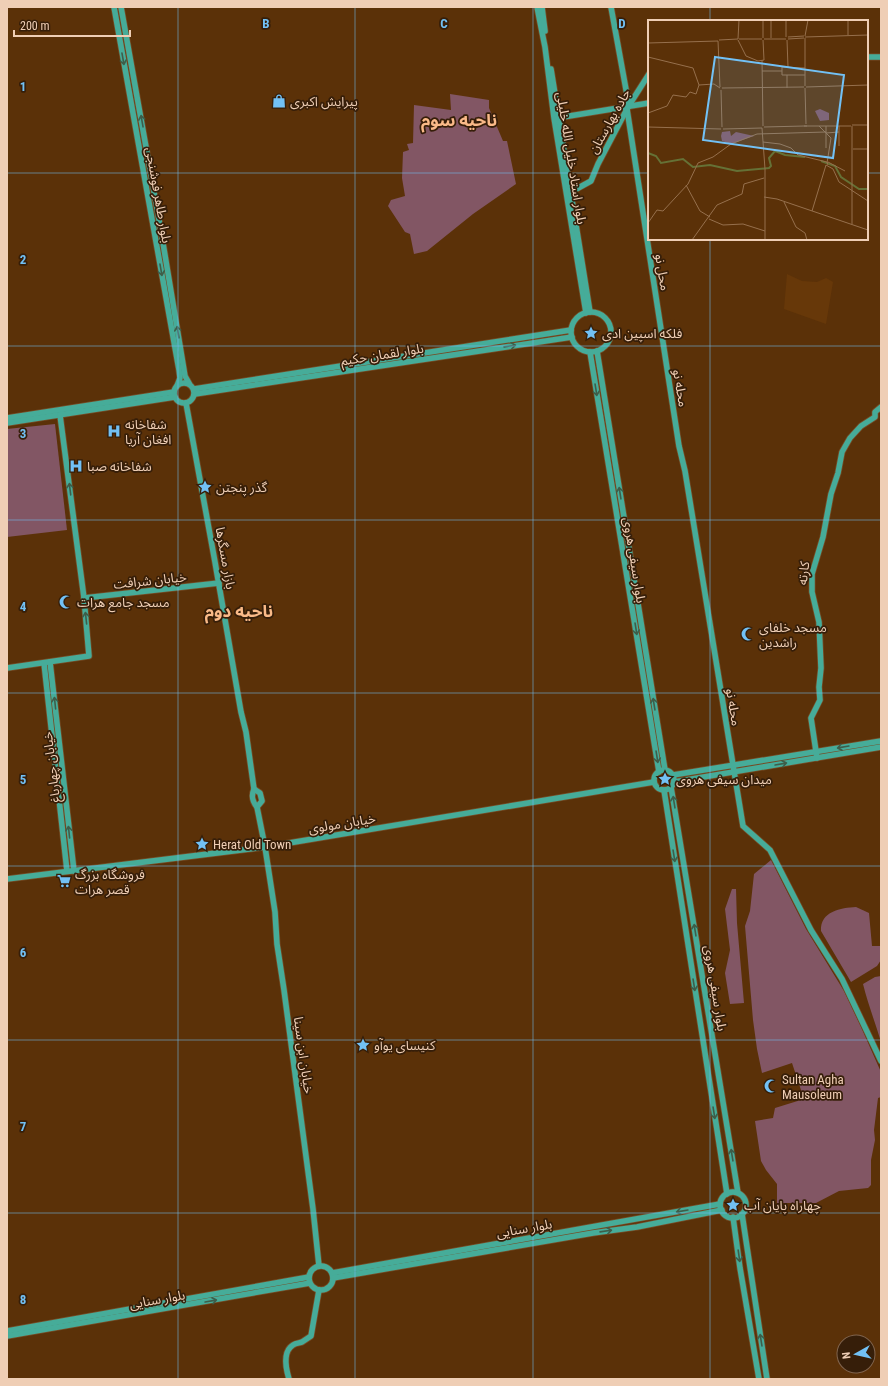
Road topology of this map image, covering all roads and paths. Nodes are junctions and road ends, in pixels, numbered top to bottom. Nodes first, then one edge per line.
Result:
1 (114, 7) edge
2 (121, 7) edge
3 (537, 7) edge
4 (542, 7) edge
5 (611, 7) edge
6 (868, 57) edge
7 (881, 57) edge
8 (648, 76) edge
9 (648, 103) edge
10 (628, 107) junction
11 (557, 118) junction
12 (571, 192) junction
13 (588, 312) junction
14 (660, 320) joint
15 (570, 330) junction
16 (572, 337) junction
17 (597, 351) junction
18 (590, 352) junction
19 (189, 383) junction
20 (177, 386) junction
21 (194, 392) junction
22 (174, 394) junction
23 (186, 403) junction
24 (881, 407) edge
25 (60, 414) junction
26 (7, 418) edge
27 (7, 423) edge
28 (219, 583) junction
29 (84, 598) junction
30 (50, 662) junction
31 (44, 663) junction
32 (7, 668) edge
33 (881, 741) edge
34 (881, 747) edge
35 (816, 755) junction
36 (732, 766) junction
37 (662, 771) junction
38 (733, 772) junction
39 (673, 775) junction
40 (654, 782) junction
41 (673, 785) junction
42 (664, 790) junction
43 (265, 847) junction
44 (71, 871) junction
45 (7, 879) edge
46 (693, 917) junction
47 (684, 918) junction
48 (881, 1061) edge
49 (718, 1067) junction
50 (707, 1068) junction
51 (738, 1193) junction
52 (727, 1194) junction
53 (720, 1204) junction
54 (722, 1210) junction
55 (742, 1214) junction
56 (734, 1217) junction
57 (320, 1266) junction
58 (333, 1276) junction
59 (752, 1278) junction
60 (742, 1279) junction
61 (310, 1280) junction
62 (319, 1290) junction
63 (7, 1331) edge
64 (7, 1336) edge
65 (289, 1379) edge
66 (759, 1379) edge
67 (767, 1379) edge

1 -> 20 street, بلوار طاهر فوشنجی
19 -> 2 street, بلوار طاهر فوشنجی
3 - 11 street, بلوار استاد خلیل الله خلیلی
4 - 11 street, بلوار استاد خلیل الله خلیلی
5 - 10 street, محل نو
6 - 7 street
8 - 10 street, جاده بهارستان
9 - 10 street
10 - 11 street
10 - 12 street, جاده بهارستان
10 - 14 street, محل نو
11 - 12 street, بلوار استاد خلیل الله خلیلی
11 - 13 street, بلوار استاد خلیل الله خلیلی
12 - 13 street, بلوار استاد خلیل الله خلیلی
13 - 15 street
13 - 17 street
14 - 36 street, محله نو
15 - 16 street
15 - 21 street, بلوار لقمان حکیم
16 - 18 street
21 -> 16 street, بلوار لقمان حکیم
17 - 18 street
37 -> 17 street, بلوار سیفی هروی
18 -> 37 street, بلوار سیفی هروی
19 - 20 street
19 - 21 street
20 - 22 street
21 - 23 street
22 - 23 street
22 - 25 street
22 - 26 street
23 - 28 street, بازار مسگرها
24 - 35 street, کارته
25 - 27 street
29 -> 25 street
28 - 29 street, خیابان شرافت
28 - 43 street, بازار مسگرها
30 -> 29 street
30 - 31 street
44 -> 30 street, خیابان چهارباغ
31 - 32 street
31 - 44 street, خیابان چهارباغ
33 -> 35 street
34 - 35 street
35 - 36 street
38 -> 35 street
36 - 38 street, محله نو
36 - 39 street
37 - 39 street
37 - 40 street
38 - 41 street
38 - 48 street, محله نو
39 - 41 street
40 - 42 street
40 - 43 street, خیابان مولوی
41 - 42 street
46 -> 41 street, بلوار سیفی هروی
42 -> 47 street, بلوار سیفی هروی
43 - 44 street, خیابان مولوی
43 - 57 street, خیابان ابن سینا
44 - 45 street, خیابان مولوی
46 - 47 street
49 -> 46 street, بلوار سیفی هروی
47 -> 50 street, بلوار سیفی هروی
49 - 50 street
51 -> 49 street, بلوار سیفی هروی
50 -> 52 street, بلوار سیفی هروی
51 - 52 street
51 - 55 street
52 - 53 street
53 - 54 street
53 -> 58 street, بلوار سنایی
54 - 56 street
58 -> 54 street, بلوار سنایی
55 - 56 street
55 - 59 street
56 -> 60 street
57 - 58 street
57 - 61 street
58 - 62 street
59 - 60 street
67 -> 59 street
60 - 66 street
61 - 62 street
61 - 63 street, بلوار سنایی
64 -> 61 street, بلوار سنایی
62 - 65 street

